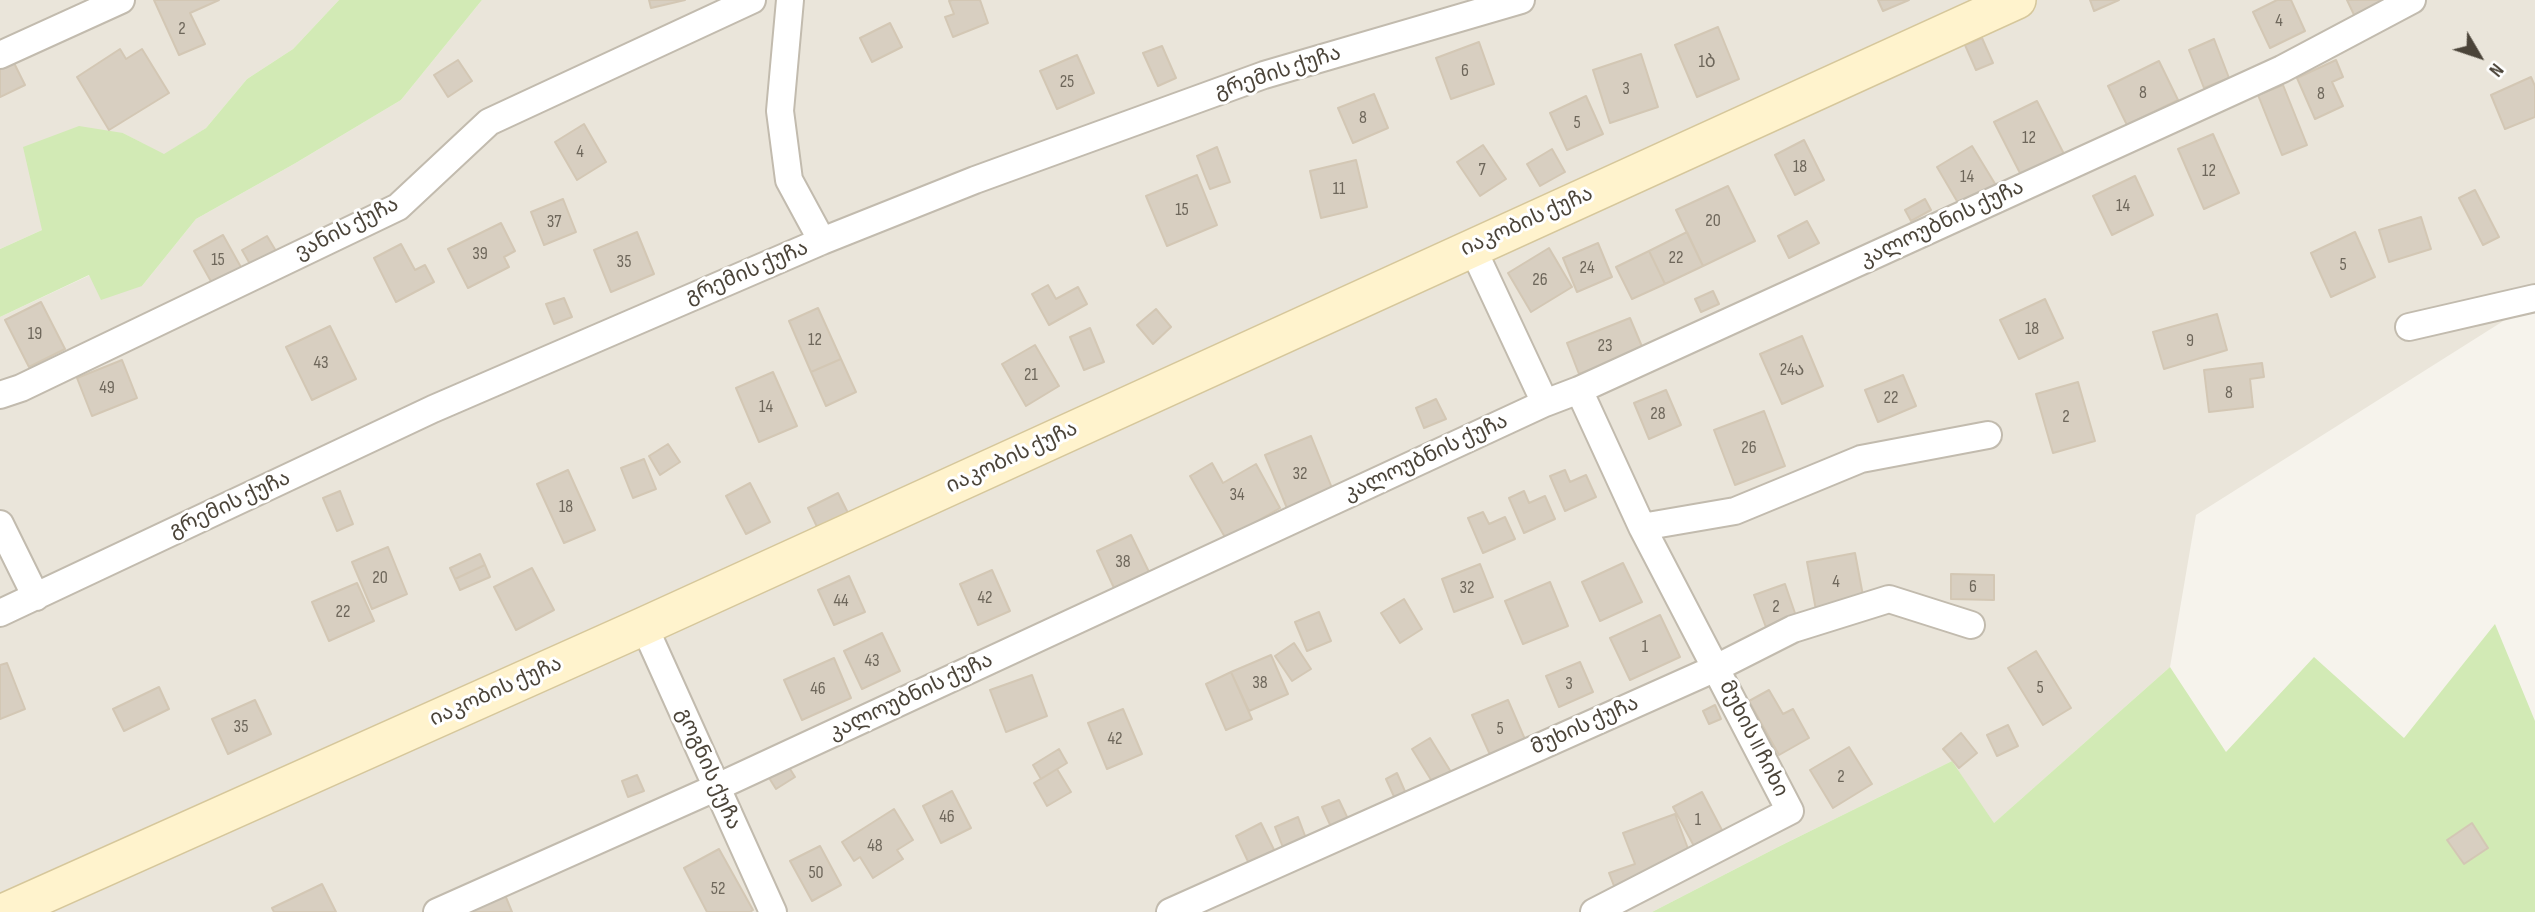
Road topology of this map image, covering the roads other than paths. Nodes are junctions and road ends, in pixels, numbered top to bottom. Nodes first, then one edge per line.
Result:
1 (121, 0) edge
2 (752, 0) edge
3 (790, 0) edge
4 (1521, 0) edge
5 (2017, 0) edge
6 (2412, 0) edge
7 (0, 55) edge
8 (822, 241) junction
9 (1472, 247) junction
10 (2535, 298) edge
11 (2409, 327) dead end
12 (1579, 390) junction
13 (0, 395) edge
14 (1545, 403) junction
15 (1988, 435) dead end
16 (0, 524) edge
17 (1642, 527) junction
18 (36, 597) junction
19 (0, 613) edge
20 (1971, 625) dead end
21 (644, 626) junction
22 (1716, 668) junction
23 (715, 788) junction
24 (5, 912) edge
25 (438, 912) edge
26 (773, 912) edge
27 (1170, 912) edge
28 (1594, 912) edge

1 - 7 street
2 - 13 street, ვანის ქუჩა
3 - 8 street
4 - 8 street, გრემის ქუჩა
5 - 9 street, იაკობის ქუჩა
6 - 12 street, კალოუბნის ქუჩა
8 - 18 street, გრემის ქუჩა
9 - 14 street
9 - 21 street, იაკობის ქუჩა
10 - 11 street
12 - 14 street, კალოუბნის ქუჩა
12 - 17 street
14 - 23 street, კალოუბნის ქუჩა
15 - 17 street
16 - 18 street
17 - 22 street
18 - 19 street, გრემის ქუჩა
20 - 22 street, მუხის ქუჩა
21 - 23 street, გოგნის ქუჩა
21 - 24 street, იაკობის ქუჩა
22 - 27 street, მუხის ქუჩა
22 - 28 street, მუხის II ჩიხი
23 - 25 street, კალოუბნის ქუჩა
23 - 26 street, გოგნის ქუჩა

